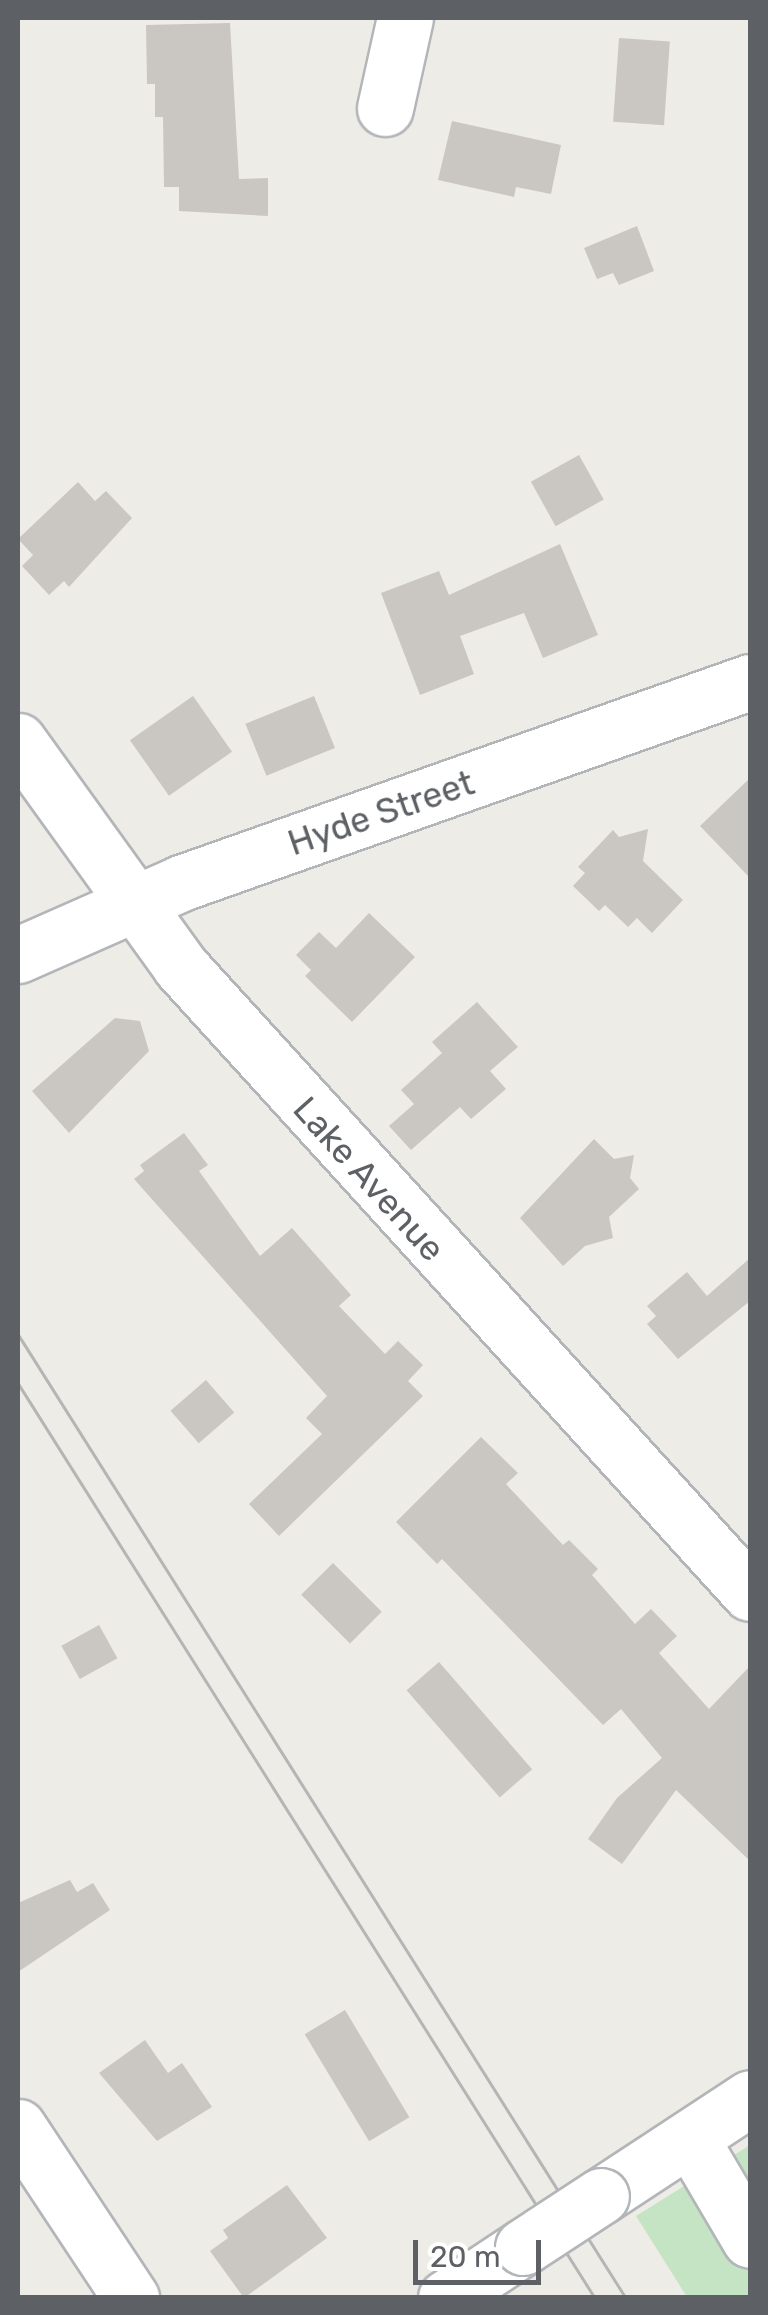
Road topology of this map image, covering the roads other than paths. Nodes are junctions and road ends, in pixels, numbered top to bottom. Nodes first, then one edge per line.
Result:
1 (405, 18) edge
2 (386, 108) dead end
3 (750, 682) edge
4 (18, 741) edge
5 (128, 903) junction
6 (18, 955) edge
7 (750, 1593) edge
8 (750, 2098) edge
9 (18, 2127) edge
10 (690, 2138) junction
11 (750, 2240) edge
12 (131, 2298) edge
13 (446, 2298) edge

1 - 2 street
3 - 5 street, Hyde Street
4 - 5 street, Lake Avenue
5 - 6 street, Hyde Street
5 - 7 street, Lake Avenue
8 - 10 street
9 - 12 street
10 - 11 street
10 - 13 street, bridge

